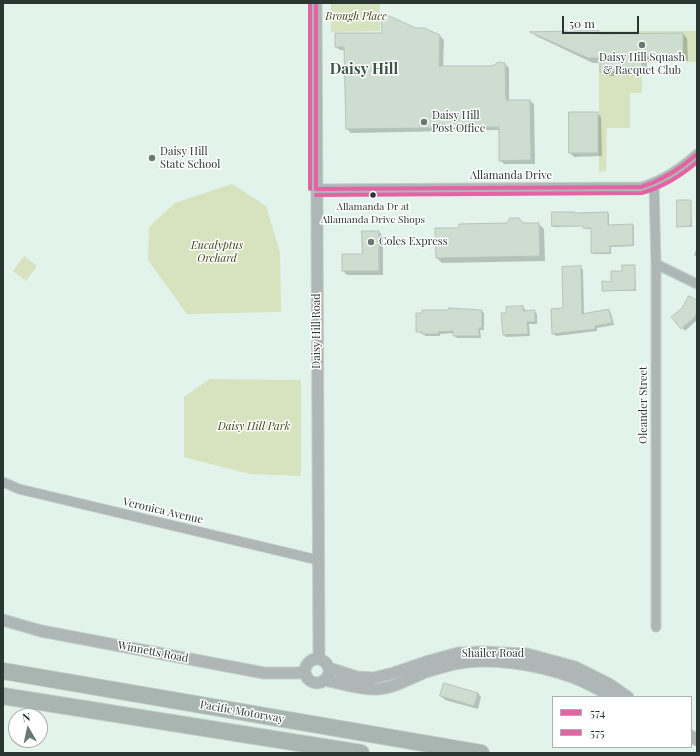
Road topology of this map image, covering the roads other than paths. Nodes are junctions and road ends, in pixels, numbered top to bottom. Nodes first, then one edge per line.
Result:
1 (316, 3) edge
2 (697, 154) edge
3 (654, 184) junction
4 (316, 189) junction
5 (656, 264) junction
6 (697, 284) edge
7 (3, 482) edge
8 (318, 560) junction
9 (3, 620) edge
10 (656, 627) dead end
11 (319, 659) junction
12 (3, 664) edge
13 (328, 668) junction
14 (3, 671) edge
15 (305, 671) junction
16 (324, 680) junction
17 (64, 681) junction
18 (3, 696) edge
19 (610, 696) edge
20 (627, 696) edge
21 (360, 753) edge
22 (481, 753) edge

1 - 4 street, Daisy Hill Road
2 - 3 street, Allamanda Drive
3 - 4 street, Allamanda Drive
3 - 5 street, Oleander Street
4 - 8 street, Daisy Hill Road
5 - 6 street
5 - 10 street, Oleander Street
7 - 8 street, Veronica Avenue
8 - 11 street, Daisy Hill Road
9 - 15 street, Winnetts Road
11 - 13 street
11 - 15 street
12 - 17 highway
13 - 16 street
13 - 20 street, Shailer Road
14 - 17 highway, Pacific Motorway
15 - 16 street
16 - 19 street, Shailer Road
17 - 22 highway, Pacific Motorway
18 - 21 highway, Pacific Motorway

